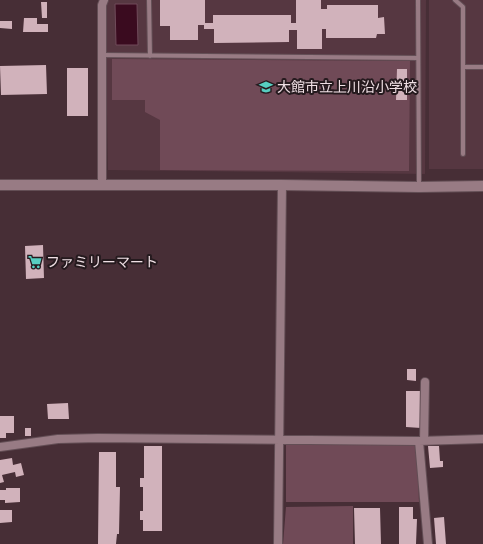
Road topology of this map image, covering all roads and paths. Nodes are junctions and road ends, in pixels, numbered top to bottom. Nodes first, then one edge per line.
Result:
1 (104, 0) edge
2 (149, 0) edge
3 (418, 0) edge
4 (455, 0) edge
5 (102, 56) junction
6 (150, 56) junction
7 (418, 58) junction
8 (463, 67) junction
9 (483, 67) edge
10 (463, 154) dead end
11 (0, 185) edge
12 (282, 185) junction
13 (102, 186) junction
14 (483, 186) edge
15 (419, 187) junction
16 (425, 382) dead end
17 (483, 439) edge
18 (280, 440) junction
19 (422, 441) junction
20 (0, 447) edge
21 (278, 544) edge
22 (428, 544) edge

1 - 5 street
2 - 6 lane
3 - 7 lane
4 - 8 lane
5 - 6 lane
5 - 13 street
6 - 7 lane
7 - 15 lane
8 - 9 lane
8 - 10 lane
11 - 13 street
12 - 13 street
12 - 15 street
12 - 18 street
14 - 15 street
16 - 19 street
17 - 19 street
18 - 19 street
18 - 20 street
18 - 21 street
19 - 22 street

